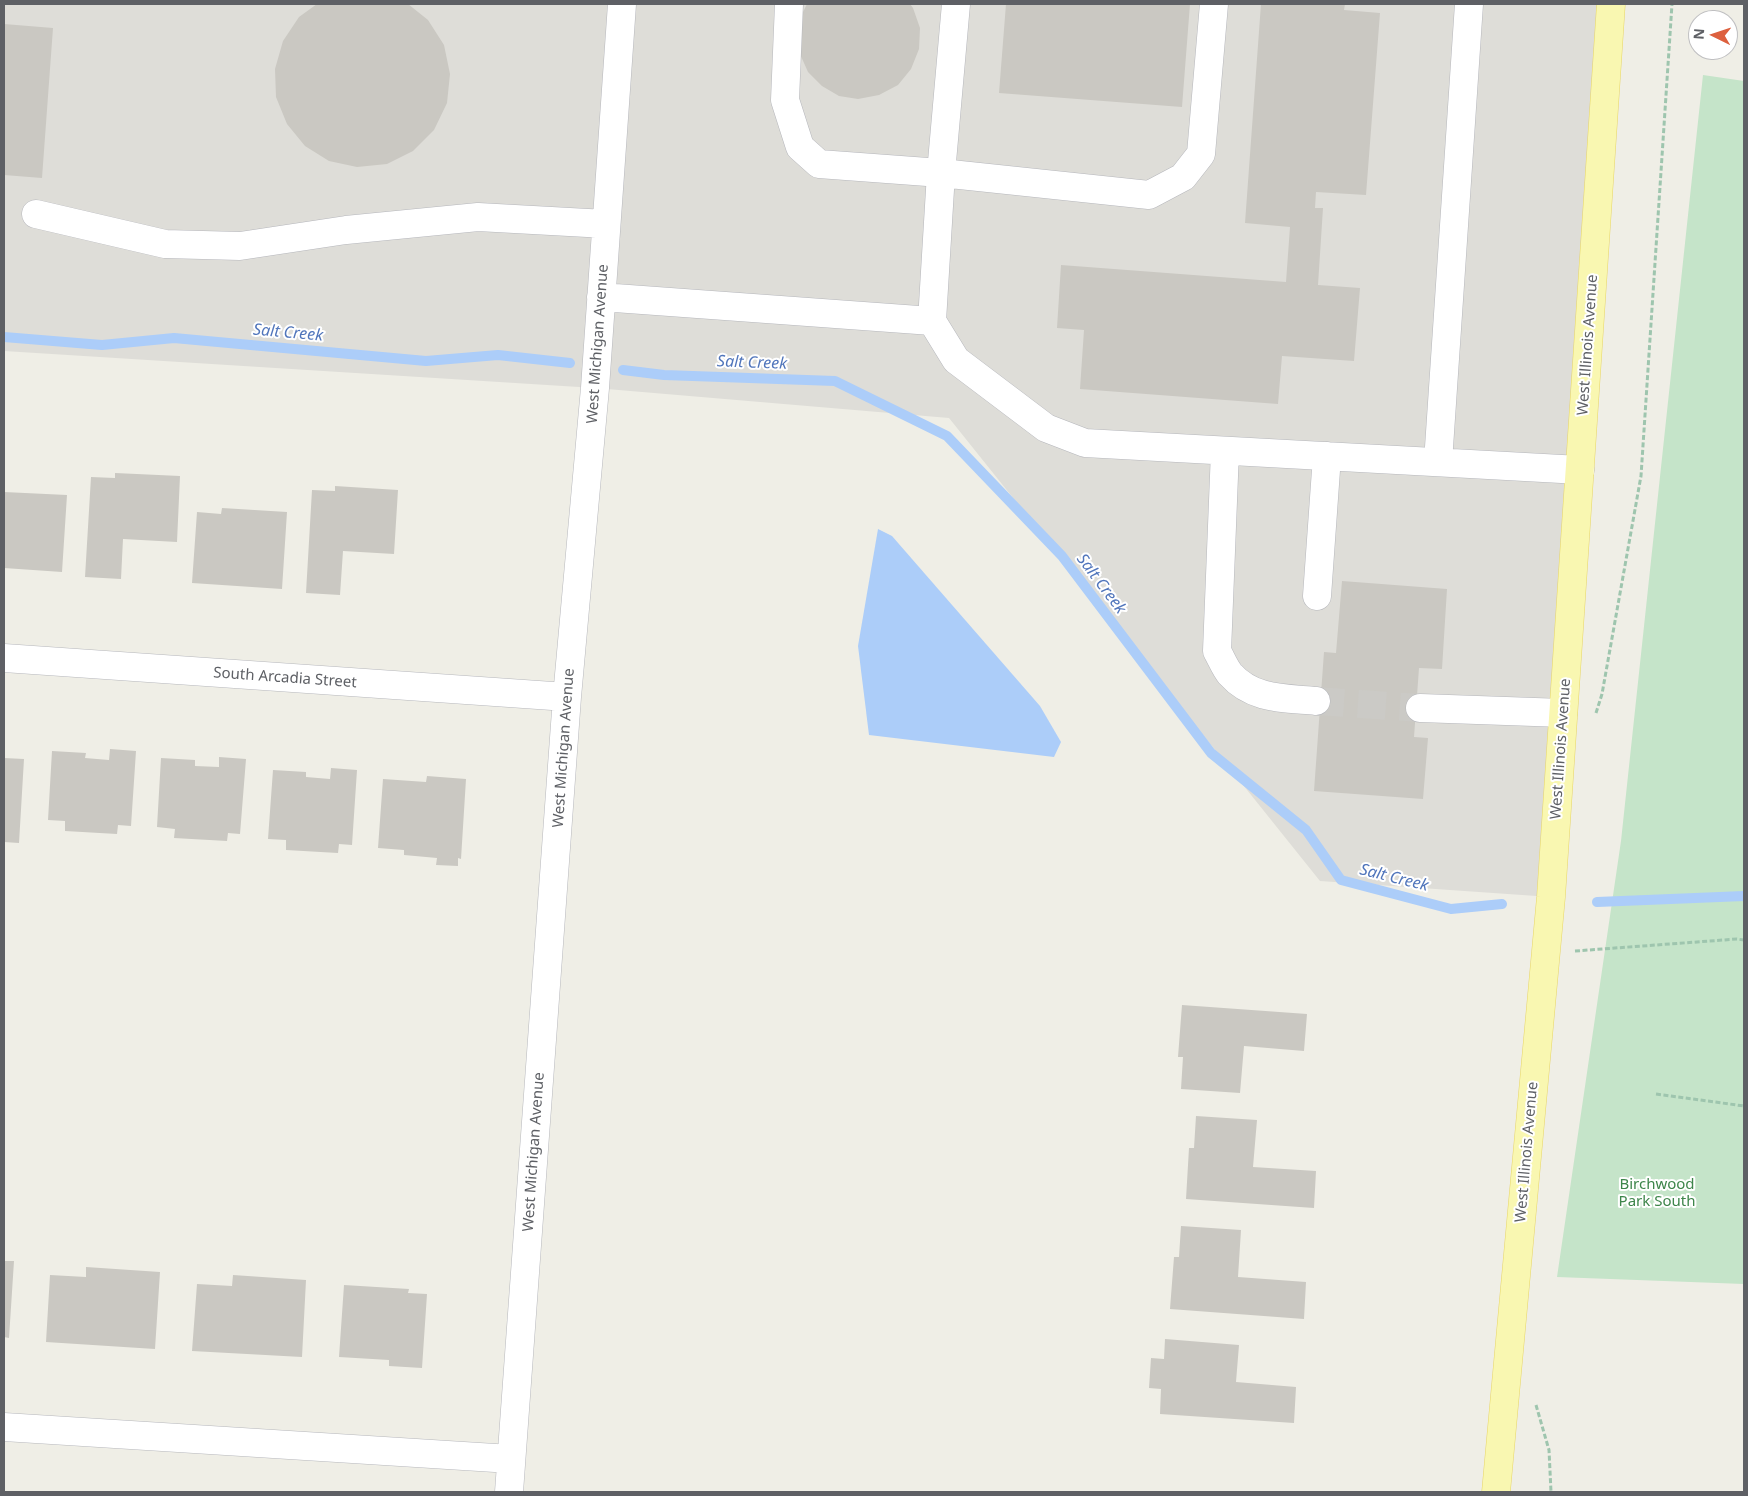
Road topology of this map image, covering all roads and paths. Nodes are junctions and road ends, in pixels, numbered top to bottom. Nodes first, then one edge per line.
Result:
1 (622, 4) edge
2 (790, 4) edge
3 (956, 4) edge
4 (1214, 4) edge
5 (1469, 4) edge
6 (1611, 4) edge
7 (1672, 4) edge
8 (941, 173) junction
9 (36, 214) dead end
10 (606, 224) junction
11 (601, 297) junction
12 (932, 321) junction
13 (1226, 451) junction
14 (1327, 456) junction
15 (1438, 462) junction
16 (1580, 470) junction
17 (1317, 596) dead end
18 (4, 658) edge
19 (567, 697) junction
20 (1316, 701) tunnel mouth
21 (1420, 708) tunnel mouth
22 (1563, 712) junction
23 (1594, 720) dead end
24 (1744, 940) edge
25 (1570, 947) dead end
26 (1656, 1094) dead end
27 (1744, 1106) edge
28 (4, 1427) edge
29 (512, 1459) junction
30 (509, 1492) edge
31 (1496, 1492) edge

1 - 10 street, West Michigan Avenue
2 - 8 street
3 - 8 street
4 - 8 street
5 - 15 street
6 - 16 main road, West Illinois Avenue
7 - 23 path
8 - 12 street
9 - 10 street
10 - 11 street, West Michigan Avenue
11 - 12 street
11 - 19 street, West Michigan Avenue
12 - 13 street
13 - 14 street
13 - 20 street
14 - 15 street
14 - 17 street
15 - 16 street
16 - 22 main road, West Illinois Avenue
18 - 19 street, South Arcadia Street
19 - 29 street, West Michigan Avenue
21 - 22 street
22 - 31 main road, West Illinois Avenue
24 - 25 path
26 - 27 path
28 - 29 street
29 - 30 street, West Michigan Avenue

